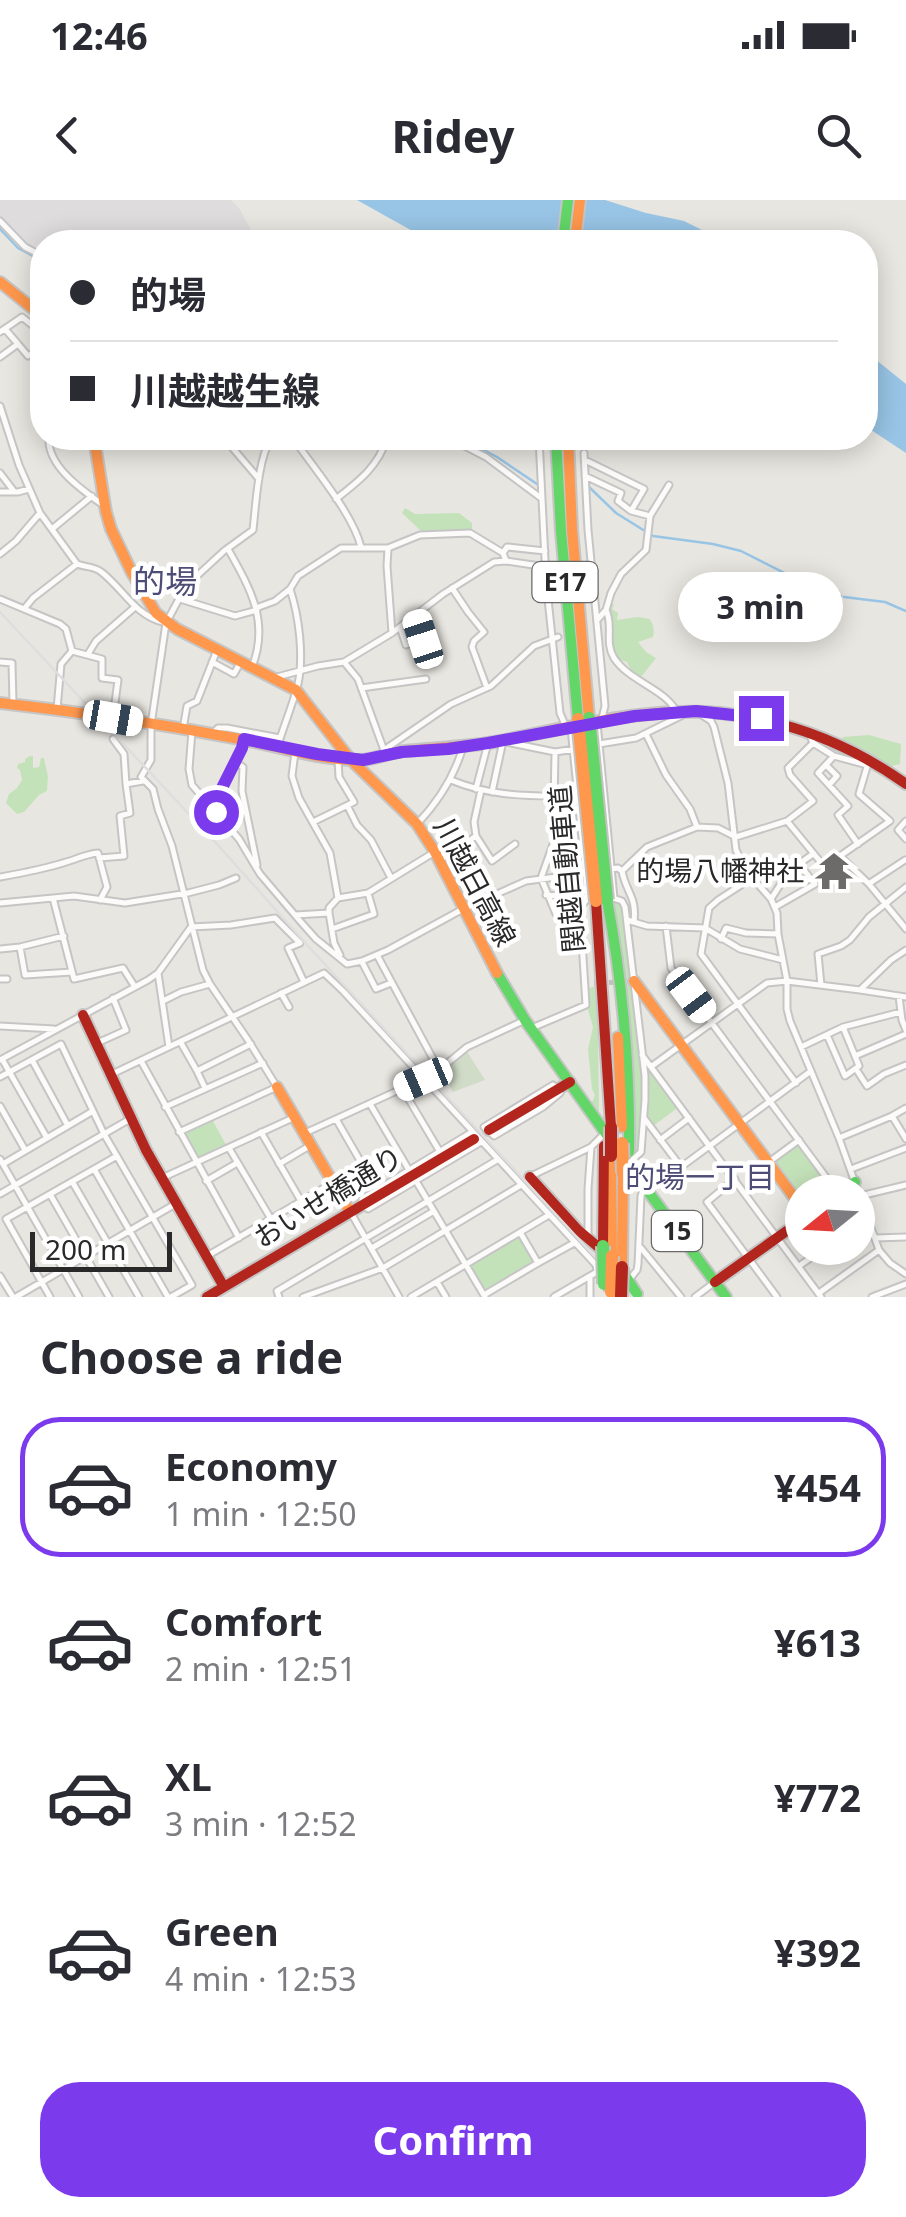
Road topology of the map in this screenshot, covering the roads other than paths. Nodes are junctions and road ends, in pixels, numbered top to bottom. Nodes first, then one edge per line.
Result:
1 (568, 200) edge
2 (580, 200) edge
3 (0, 221) edge
4 (564, 230) edge
5 (576, 230) edge
6 (30, 250) edge
7 (0, 282) edge
8 (30, 306) edge
9 (30, 323) edge
10 (2, 330) edge
11 (18, 344) junction
12 (30, 355) edge
13 (0, 357) edge
14 (0, 406) edge
15 (50, 450) edge
16 (96, 450) edge
17 (237, 450) edge
18 (265, 450) edge
19 (301, 450) edge
20 (383, 450) edge
21 (472, 450) edge
22 (540, 450) edge
23 (562, 450) edge
24 (0, 473) edge
25 (586, 476) junction
26 (259, 479) junction
27 (668, 485) dead end
28 (29, 489) junction
29 (0, 492) edge
30 (15, 492) junction
31 (92, 496) junction
32 (541, 498) junction
33 (336, 500) junction
34 (105, 506) junction
35 (631, 510) junction
36 (40, 513) junction
37 (650, 516) junction
38 (52, 529) junction
39 (360, 547) junction
40 (388, 548) junction
41 (228, 549) junction
42 (545, 551) junction
43 (503, 553) junction
44 (0, 554) edge
45 (506, 561) junction
46 (76, 564) junction
47 (546, 580) junction
48 (452, 588) junction
49 (290, 589) junction
50 (180, 599) junction
51 (0, 600) edge
52 (136, 607) junction
53 (24, 609) junction
54 (256, 609) junction
55 (606, 610) junction
56 (415, 615) junction
57 (597, 620) junction
58 (166, 622) junction
59 (400, 627) junction
60 (392, 633) junction
61 (555, 637) junction
62 (72, 651) junction
63 (88, 654) junction
64 (215, 656) junction
65 (0, 662) edge
66 (344, 662) junction
67 (247, 664) junction
68 (299, 671) junction
69 (274, 678) junction
70 (426, 680) dead end
71 (361, 688) junction
72 (487, 688) junction
73 (296, 690) junction
74 (6, 704) edge
75 (56, 709) junction
76 (687, 712) junction
77 (113, 718) junction
78 (584, 723) junction
79 (151, 725) junction
80 (187, 730) junction
81 (212, 734) junction
82 (646, 734) junction
83 (811, 738) junction
84 (113, 739) dead end
85 (244, 739) junction
86 (505, 740) junction
87 (279, 742) junction
88 (488, 743) junction
89 (599, 746) junction
90 (463, 747) junction
91 (574, 749) junction
92 (295, 750) junction
93 (385, 752) junction
94 (555, 752) junction
95 (834, 756) junction
96 (344, 758) junction
97 (236, 762) junction
98 (868, 762) junction
99 (826, 765) junction
100 (451, 780) junction
101 (143, 781) junction
102 (126, 784) junction
103 (906, 784) edge
104 (829, 785) junction
105 (478, 790) junction
106 (492, 792) junction
107 (554, 796) junction
108 (348, 806) junction
109 (212, 808) junction
110 (906, 821) edge
111 (312, 822) junction
112 (786, 822) junction
113 (417, 824) junction
114 (696, 827) junction
115 (476, 836) junction
116 (733, 836) junction
117 (906, 838) edge
118 (515, 844) dead end
119 (858, 844) junction
120 (813, 854) junction
121 (437, 856) junction
122 (840, 856) junction
123 (99, 858) junction
124 (904, 859) edge
125 (800, 864) junction
126 (257, 868) junction
127 (611, 869) junction
128 (622, 870) junction
129 (586, 873) junction
130 (0, 876) edge
131 (390, 877) junction
132 (236, 878) dead end
133 (541, 878) junction
134 (752, 878) junction
135 (869, 884) junction
136 (906, 887) edge
137 (183, 892) junction
138 (368, 893) junction
139 (546, 895) junction
140 (53, 898) junction
141 (338, 898) junction
142 (771, 898) junction
143 (601, 899) junction
144 (100, 900) junction
145 (886, 903) junction
146 (0, 904) edge
147 (775, 907) junction
148 (464, 909) junction
149 (328, 913) junction
150 (296, 915) junction
151 (630, 921) junction
152 (666, 926) junction
153 (191, 927) junction
154 (705, 928) junction
155 (906, 928) edge
156 (331, 929) junction
157 (778, 934) junction
158 (64, 936) junction
159 (721, 940) junction
160 (582, 941) junction
161 (20, 947) junction
162 (0, 949) edge
163 (906, 950) edge
164 (377, 956) junction
165 (341, 958) junction
166 (784, 960) junction
167 (362, 961) junction
168 (72, 972) junction
169 (158, 973) junction
170 (629, 981) junction
171 (788, 981) junction
172 (304, 982) junction
173 (391, 983) junction
174 (594, 983) tunnel mouth
175 (210, 984) junction
176 (585, 984) junction
177 (822, 985) junction
178 (135, 987) junction
179 (860, 990) junction
180 (280, 993) junction
181 (902, 996) edge
182 (113, 998) junction
183 (163, 1001) junction
184 (737, 1003) junction
185 (289, 1008) dead end
186 (902, 1012) junction
187 (83, 1015) junction
188 (232, 1016) junction
189 (711, 1022) junction
190 (528, 1024) junction
191 (0, 1026) edge
192 (843, 1027) junction
193 (58, 1029) junction
194 (905, 1029) edge
195 (827, 1034) junction
196 (181, 1042) junction
197 (95, 1044) junction
198 (251, 1044) junction
199 (682, 1044) junction
200 (801, 1046) junction
201 (169, 1047) junction
202 (642, 1056) junction
203 (855, 1056) junction
204 (1, 1059) edge
205 (32, 1060) junction
206 (141, 1061) junction
207 (263, 1062) junction
208 (906, 1065) edge
209 (651, 1066) junction
210 (856, 1070) junction
211 (197, 1071) junction
212 (10, 1072) junction
213 (811, 1072) junction
214 (110, 1076) junction
215 (0, 1077) edge
216 (423, 1079) junction
217 (796, 1083) junction
218 (564, 1085) junction
219 (277, 1087) junction
220 (205, 1088) junction
221 (402, 1088) junction
222 (770, 1102) junction
223 (370, 1103) junction
224 (0, 1106) edge
225 (165, 1107) junction
226 (906, 1108) edge
227 (93, 1111) junction
228 (892, 1116) junction
229 (294, 1117) junction
230 (130, 1118) junction
231 (644, 1118) junction
232 (689, 1118) junction
233 (336, 1119) junction
234 (740, 1124) junction
235 (68, 1126) junction
236 (179, 1132) junction
237 (260, 1132) junction
238 (104, 1134) junction
239 (482, 1134) junction
240 (47, 1138) junction
241 (605, 1138) junction
242 (839, 1138) junction
243 (308, 1139) junction
244 (906, 1139) edge
245 (660, 1140) junction
246 (799, 1140) junction
247 (710, 1146) junction
248 (228, 1148) junction
249 (906, 1148) edge
250 (25, 1150) junction
251 (440, 1152) junction
252 (116, 1156) junction
253 (497, 1160) junction
254 (1, 1161) edge
255 (769, 1162) junction
256 (196, 1163) junction
257 (237, 1163) junction
258 (626, 1163) junction
259 (279, 1164) junction
260 (681, 1167) junction
261 (94, 1169) junction
262 (410, 1170) junction
263 (826, 1175) edge
264 (852, 1175) edge
265 (866, 1175) edge
266 (162, 1178) junction
267 (735, 1179) junction
268 (416, 1181) junction
269 (525, 1181) junction
270 (72, 1182) junction
271 (206, 1182) junction
272 (334, 1182) junction
273 (875, 1183) edge
274 (785, 1184) edge
275 (15, 1185) junction
276 (906, 1185) edge
277 (644, 1187) junction
278 (377, 1190) junction
279 (0, 1194) edge
280 (50, 1194) junction
281 (301, 1201) junction
282 (428, 1201) junction
283 (177, 1204) junction
284 (28, 1207) junction
285 (356, 1209) junction
286 (434, 1211) junction
287 (549, 1215) junction
288 (152, 1218) junction
289 (271, 1219) junction
290 (131, 1230) junction
291 (446, 1232) junction
292 (520, 1232) junction
293 (785, 1233) edge
294 (906, 1237) edge
295 (239, 1238) junction
296 (366, 1238) junction
297 (778, 1238) junction
298 (876, 1238) joint
299 (581, 1241) junction
300 (108, 1244) junction
301 (640, 1246) junction
302 (372, 1248) junction
303 (880, 1250) junction
304 (86, 1256) junction
305 (207, 1256) junction
306 (613, 1256) junction
307 (748, 1259) junction
308 (538, 1263) junction
309 (466, 1264) junction
310 (596, 1265) junction
311 (799, 1266) joint
312 (383, 1268) junction
313 (64, 1270) junction
314 (906, 1274) edge
315 (0, 1276) edge
316 (590, 1276) junction
317 (629, 1280) junction
318 (41, 1282) junction
319 (437, 1282) junction
320 (715, 1282) junction
321 (906, 1284) edge
322 (331, 1288) junction
323 (227, 1292) edge
324 (619, 1294) edge
325 (820, 1295) edge
326 (484, 1296) edge
327 (14, 1297) edge
328 (50, 1297) edge
329 (80, 1297) edge
330 (109, 1297) edge
331 (138, 1297) edge
332 (170, 1297) edge
333 (208, 1297) edge
334 (280, 1297) edge
335 (302, 1297) edge
336 (336, 1297) edge
337 (400, 1297) edge
338 (411, 1297) edge
339 (446, 1297) edge
340 (555, 1297) edge
341 (590, 1297) edge
342 (681, 1297) edge
343 (695, 1297) edge
344 (726, 1297) edge
345 (777, 1297) edge
346 (872, 1297) edge

1 - 4 main road
2 - 5 main road
3 - 6 street
7 - 8 main road
9 - 10 street
10 - 11 street
11 - 12 street
11 - 13 street
14 - 28 street
15 - 31 street
16 - 34 main road, 川越日高線 / 15
17 - 26 street
18 - 26 street
19 - 33 street
20 - 33 street
21 - 32 street
22 - 32 street
23 - 78 main road, 関越自動車道 / E17
24 - 30 street
25 - 35 street
25 - 35 street
25 - 57 street
26 - 41 street
27 - 37 street
28 - 30 street
28 - 36 street
29 - 30 street
31 - 34 street
31 - 38 street
32 - 42 street
33 - 39 street
34 - 58 main road, 川越日高線 / 15
35 - 37 street
36 - 38 street
36 - 44 street
37 - 55 street
38 - 46 street
39 - 40 street
39 - 49 street
40 - 43 street
40 - 60 street
41 - 50 street
41 - 54 street
42 - 43 street
42 - 47 street
43 - 45 street
45 - 47 street
45 - 48 street
46 - 52 street
46 - 53 street
47 - 61 street
48 - 56 street
48 - 72 street
49 - 54 street
49 - 68 street
50 - 54 street
50 - 58 street
51 - 53 street
52 - 58 street
52 - 63 street
53 - 62 street
54 - 67 street
55 - 57 street
55 - 76 street
56 - 59 street
56 - 59 street
57 - 78 street
58 - 64 main road, 川越日高線 / 15
58 - 79 street
59 - 60 street
60 - 66 street
61 - 72 street
61 - 78 street
62 - 63 street
62 - 75 street
63 - 77 street
64 - 67 main road, 川越日高線 / 15
64 - 80 street
65 - 74 street
66 - 68 street
66 - 71 street
67 - 69 main road, 川越日高線 / 15
68 - 69 street
68 - 73 street
69 - 73 main road, 川越日高線 / 15
70 - 71 street
71 - 93 street
72 - 93 street
73 - 87 street
73 - 96 main road, 川越日高線 / 15
74 - 75 main road
75 - 77 main road
76 - 78 main road
76 - 82 street
76 - 83 main road
76 - 116 street
77 - 79 main road
78 - 86 main road
78 - 89 street
78 - 91 street
78 - 143 main road, 関越自動車道 / E17, bridge
79 - 80 main road
79 - 101 street
80 - 81 main road
80 - 109 street
81 - 85 main road
81 - 87 street
82 - 89 street
82 - 114 street
83 - 95 street
83 - 98 main road
83 - 112 street
84 - 102 street
85 - 87 main road
85 - 97 street
86 - 88 main road
86 - 94 street
86 - 106 street
87 - 92 main road
88 - 90 main road
88 - 105 street
89 - 127 street
90 - 93 main road
90 - 100 street
91 - 94 street
91 - 129 street
92 - 96 main road
92 - 111 street
93 - 96 main road
94 - 107 street
95 - 98 street
95 - 99 street
96 - 108 street
96 - 113 main road, 川越日高線 / 15
97 - 109 street
97 - 126 street
98 - 103 main road
98 - 119 street
99 - 104 street
99 - 104 street
100 - 105 street
100 - 113 street
101 - 102 street
101 - 137 street
102 - 123 street
104 - 119 street
105 - 106 street
105 - 115 street
106 - 107 street
107 - 133 street
108 - 111 street
108 - 131 street
109 - 126 street
110 - 117 street
111 - 141 street
112 - 116 street
112 - 120 street
113 - 121 main road, 川越日高線 / 15
114 - 116 street
114 - 128 street
115 - 118 street
115 - 121 street
116 - 134 street
119 - 122 street
120 - 122 street
120 - 125 street
121 - 131 street
121 - 148 main road, 川越日高線 / 15
122 - 135 street
123 - 130 street
123 - 144 street
124 - 135 street
125 - 142 street
125 - 147 street
126 - 150 street
127 - 128 street
127 - 143 street
128 - 151 street
129 - 133 street
129 - 143 street
131 - 138 street
132 - 137 street
133 - 139 street
133 - 148 street
134 - 142 street
134 - 154 street
135 - 145 street
136 - 145 street
137 - 144 street
137 - 153 street
138 - 141 street
138 - 156 street
139 - 143 street
139 - 160 street
140 - 144 street
140 - 146 street
140 - 158 street
141 - 149 street
142 - 147 street
143 - 151 street
143 - 160 street
143 - 241 main road, 関越自動車道 / E17
143 - 258 main road, 関越自動車道 / E17
145 - 155 street
145 - 177 street
147 - 157 street
148 - 164 street
148 - 190 main road, 川越日高線 / 15
149 - 150 street
149 - 156 street
150 - 165 street
151 - 152 street
151 - 170 street
152 - 154 street
152 - 189 street
153 - 169 street
153 - 172 street
153 - 175 street
154 - 159 street
154 - 184 street
156 - 165 street
157 - 159 street
157 - 166 street
158 - 161 street
158 - 168 street
159 - 166 street
160 - 176 street
161 - 162 street
161 - 168 street
163 - 179 street
164 - 167 street
164 - 173 street
165 - 167 street
166 - 171 street
167 - 173 street
168 - 178 street
169 - 178 street
169 - 183 street
170 - 199 main road
170 - 202 street
171 - 177 street
171 - 184 street
171 - 200 street
172 - 180 street
172 - 216 street
173 - 190 street
174 - 176 street
175 - 183 street
175 - 188 street
176 - 190 street
177 - 179 street
178 - 182 street
179 - 181 street
180 - 185 street
180 - 188 street
181 - 186 street
182 - 187 street
182 - 197 street
183 - 201 street
184 - 189 street
184 - 217 street
186 - 192 street
186 - 194 street
187 - 193 street
187 - 197 main road
188 - 196 street
188 - 198 street
189 - 199 street
189 - 222 street
190 - 218 main road, 川越日高線 / 15
191 - 193 street
192 - 195 street
192 - 203 street
193 - 204 street
194 - 203 street
195 - 200 street
195 - 210 street
196 - 201 street
196 - 211 street
197 - 214 main road
198 - 207 street
198 - 211 street
199 - 209 street
199 - 234 main road
200 - 213 street
201 - 206 street
202 - 209 street
202 - 231 street
203 - 210 street
204 - 212 street
205 - 212 street
205 - 227 street
205 - 235 street
206 - 214 street
206 - 225 street
207 - 219 street
207 - 220 street
208 - 210 street
209 - 232 street
211 - 220 street
212 - 215 street
212 - 240 street
213 - 217 street
213 - 242 street
214 - 230 main road
216 - 221 street
216 - 239 street
217 - 222 street
218 - 239 main road, おいせ橋通り
218 - 241 main road, 川越日高線 / 15
219 - 229 main road
219 - 236 street
220 - 225 street
221 - 223 street
221 - 251 street
222 - 234 street
222 - 246 street
223 - 233 street
223 - 262 street
224 - 250 street
225 - 236 street
226 - 228 street
227 - 235 street
227 - 238 street
228 - 242 street
228 - 244 street
229 - 237 street
229 - 243 main road
230 - 238 street
230 - 266 main road
231 - 245 street
231 - 258 street
232 - 245 street
232 - 247 street
233 - 243 street
233 - 278 street
234 - 247 street
234 - 255 main road
235 - 240 street
236 - 256 street
237 - 248 street
237 - 259 street
238 - 252 street
238 - 275 street
239 - 251 street
239 - 253 street
239 - 268 street
239 - 285 main road, おいせ橋通り
240 - 250 street
241 - 258 main road, 川越日高線 / 15
241 - 269 street
241 - 299 street
241 - 306 main road, 関越自動車道 / E17
242 - 264 street
243 - 259 street
243 - 272 main road
245 - 260 street
246 - 255 street
246 - 263 street
247 - 260 street
247 - 267 street
248 - 256 street
248 - 257 street
249 - 265 street
250 - 254 street
251 - 262 street
252 - 261 street
252 - 288 street
253 - 269 street
253 - 282 street
254 - 275 street
255 - 274 main road
256 - 266 street
256 - 271 street
257 - 271 street
257 - 289 street
258 - 277 main road, 川越日高線 / 15
258 - 306 main road, 関越自動車道 / E17
259 - 281 street
260 - 277 street
261 - 270 street
261 - 290 street
262 - 278 street
266 - 283 main road
267 - 297 street
267 - 307 street
268 - 282 street
268 - 285 street
269 - 287 street
269 - 291 street
269 - 299 main road
270 - 280 street
270 - 300 street
271 - 295 street
272 - 281 street
272 - 285 main road
273 - 276 street
275 - 279 street
275 - 284 street
277 - 301 street
277 - 320 main road, 川越日高線 / 15
278 - 285 street
280 - 284 street
280 - 304 street
281 - 289 street
282 - 286 street
282 - 296 street
283 - 288 street
283 - 305 main road
284 - 313 street
284 - 318 street
285 - 296 street
285 - 323 main road, おいせ橋通り
286 - 291 street
286 - 302 street
287 - 292 street
287 - 299 street
288 - 290 street
288 - 332 street
289 - 295 street
290 - 300 street
290 - 332 street
291 - 309 street
291 - 312 street
292 - 308 street
292 - 309 street
293 - 297 main road
294 - 298 street
295 - 305 street
296 - 302 street
296 - 334 street
297 - 307 main road
297 - 311 street
298 - 303 street
299 - 308 street
299 - 310 street
299 - 317 main road
300 - 304 street
300 - 331 street
301 - 317 street
301 - 342 street
302 - 312 street
303 - 314 street
303 - 325 street
304 - 313 street
304 - 330 street
305 - 323 main road
306 - 324 main road, 関越自動車道 / E17, bridge
306 - 324 main road, bridge
307 - 320 main road
307 - 345 street
308 - 326 street
309 - 319 street
309 - 326 street
310 - 316 street
310 - 324 street
311 - 325 street
312 - 322 street
312 - 337 street
313 - 318 street
313 - 329 street
315 - 327 street
316 - 340 street
316 - 341 street
317 - 324 main road
318 - 327 street
318 - 328 street
319 - 338 street
319 - 339 street
320 - 343 street
320 - 344 main road, 川越日高線 / 15
321 - 346 street
322 - 335 street
322 - 336 street
323 - 333 main road, おいせ橋通り

